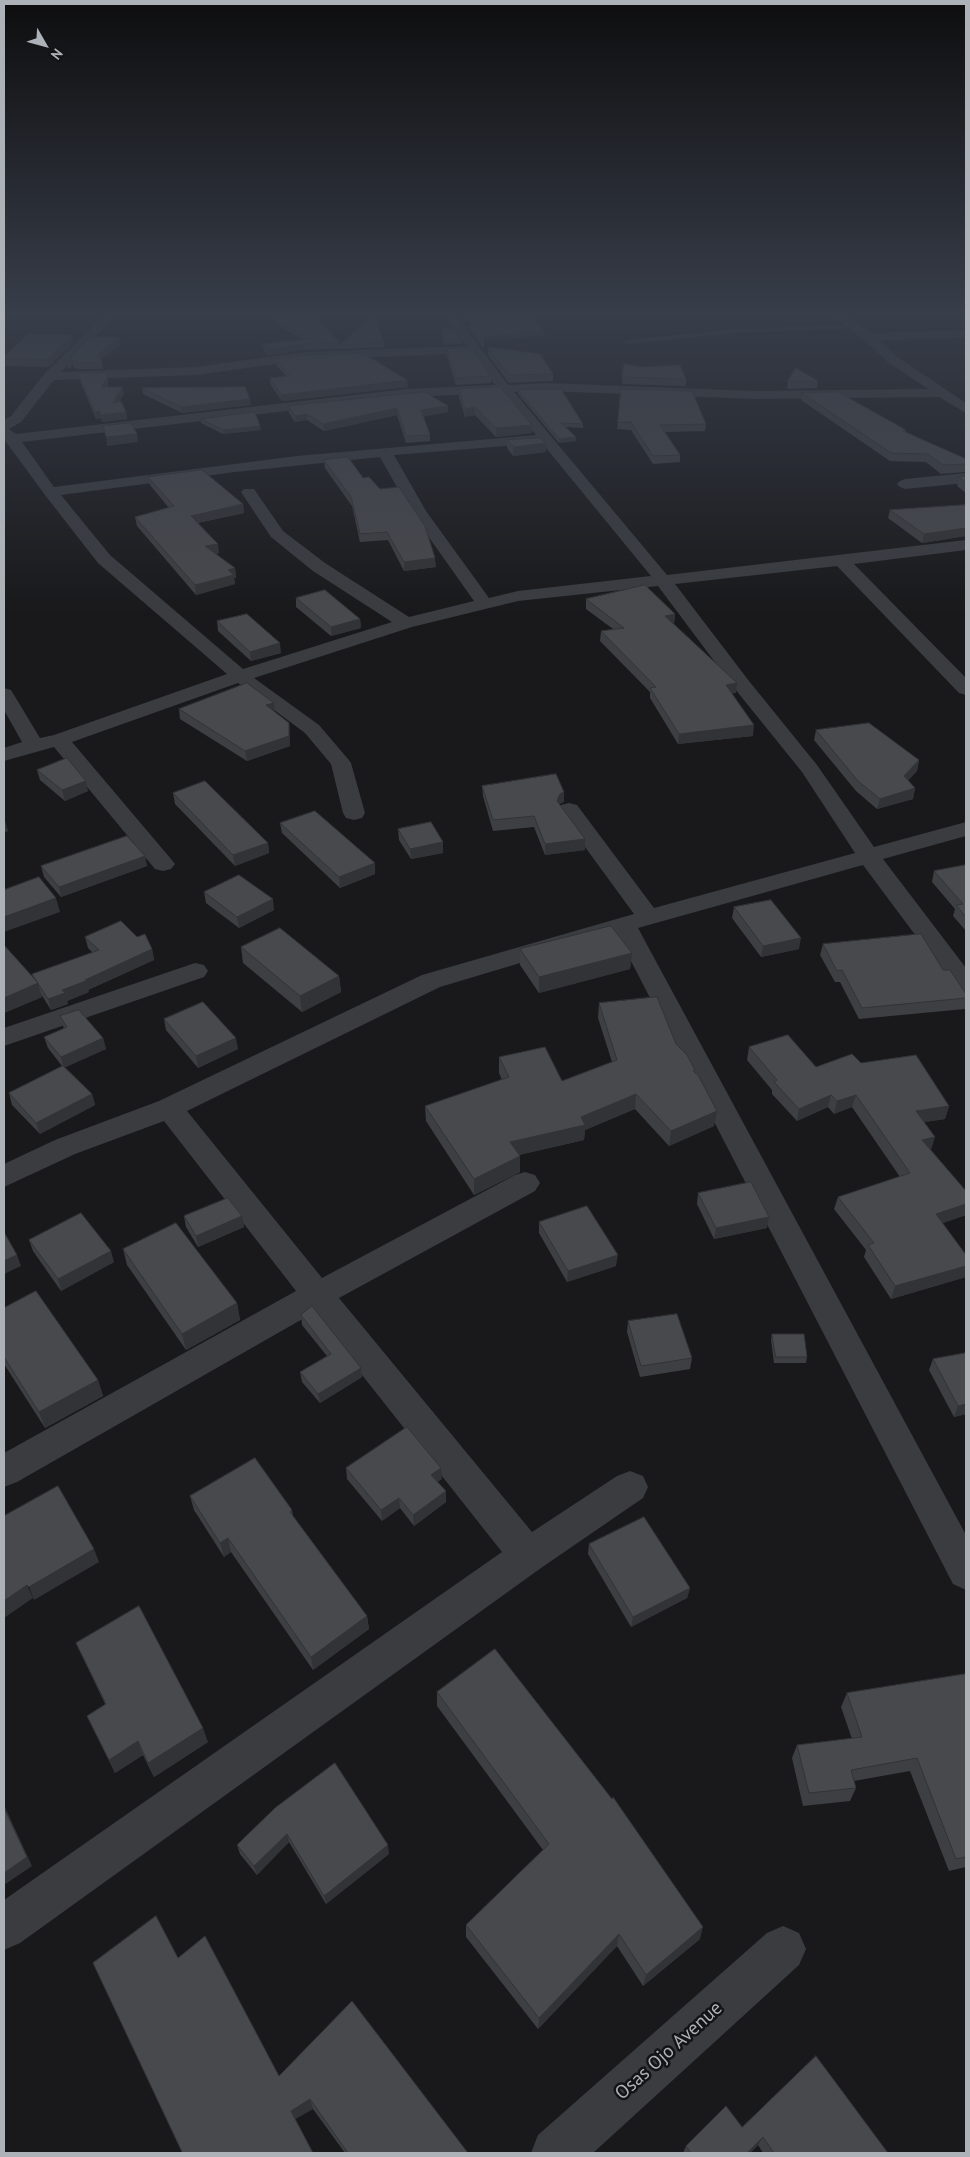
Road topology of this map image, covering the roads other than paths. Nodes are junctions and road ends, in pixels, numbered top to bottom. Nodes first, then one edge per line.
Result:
1 (19, 416) edge
2 (220, 416) edge
3 (527, 416) edge
4 (7, 432) edge
5 (546, 439) junction
6 (384, 452) junction
7 (235, 468) junction
8 (966, 478) edge
9 (905, 484) dead end
10 (50, 492) junction
11 (249, 492) junction
12 (264, 518) dead end
13 (966, 545) edge
14 (841, 561) junction
15 (662, 579) junction
16 (485, 604) junction
17 (406, 622) junction
18 (240, 676) junction
19 (966, 689) edge
20 (4, 694) edge
21 (58, 740) junction
22 (34, 745) junction
23 (4, 755) edge
24 (569, 810) dead end
25 (354, 812) dead end
26 (966, 829) edge
27 (869, 857) junction
28 (163, 864) dead end
29 (636, 921) junction
30 (195, 971) dead end
31 (965, 981) edge
32 (4, 1037) edge
33 (169, 1108) junction
34 (4, 1176) edge
35 (525, 1183) dead end
36 (317, 1295) junction
37 (4, 1472) edge
38 (630, 1486) dead end
39 (528, 1556) junction
40 (966, 1572) edge
41 (4, 1927) edge
42 (783, 1949) dead end
43 (556, 2153) edge

1 - 4 street
2 - 4 street
3 - 5 street
4 - 10 street
5 - 6 street
5 - 15 street
6 - 7 street
6 - 16 street
7 - 10 street
7 - 11 street
8 - 9 street
10 - 18 street
11 - 12 street
11 - 17 street
13 - 14 street
14 - 15 street
14 - 19 street
15 - 16 street
15 - 27 street
16 - 17 street
17 - 18 street
18 - 21 street
18 - 25 street
20 - 22 street
21 - 22 street
21 - 28 street
22 - 23 street
24 - 29 street
26 - 27 street
27 - 29 street
27 - 31 street
29 - 33 street
29 - 40 street
30 - 32 street
33 - 34 street
33 - 36 street
35 - 36 street
36 - 37 street
36 - 39 street
38 - 39 street
39 - 41 street
42 - 43 street, Osas Ojo Avenue

